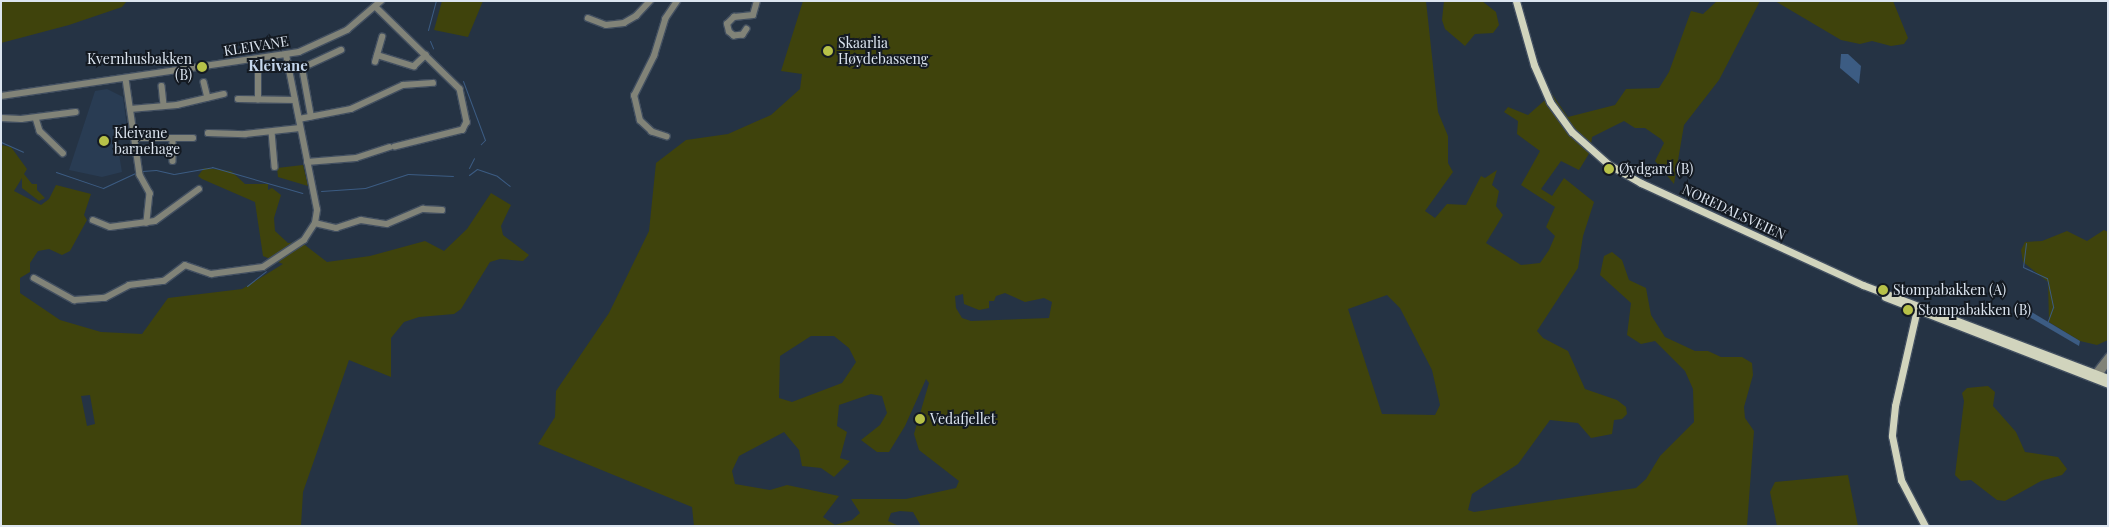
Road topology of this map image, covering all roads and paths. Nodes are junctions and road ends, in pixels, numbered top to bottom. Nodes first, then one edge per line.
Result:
1 (381, 1) edge
2 (650, 1) edge
3 (676, 1) edge
4 (757, 1) edge
5 (1516, 1) edge
6 (376, 7) junction
7 (588, 18) dead end
8 (747, 28) dead end
9 (382, 37) dead end
10 (341, 50) dead end
11 (286, 55) junction
12 (377, 55) junction
13 (426, 55) junction
14 (376, 62) dead end
15 (258, 74) dead end
16 (126, 79) junction
17 (204, 82) dead end
18 (433, 83) dead end
19 (162, 86) dead end
20 (224, 94) dead end
21 (1, 96) edge
22 (208, 98) junction
23 (238, 99) dead end
24 (258, 100) junction
25 (295, 100) junction
26 (164, 106) junction
27 (130, 109) junction
28 (76, 112) dead end
29 (311, 117) junction
30 (1, 118) edge
31 (36, 118) junction
32 (299, 119) junction
33 (300, 128) junction
34 (208, 132) dead end
35 (272, 132) junction
36 (667, 137) dead end
37 (134, 138) junction
38 (173, 138) junction
39 (193, 138) dead end
40 (63, 153) dead end
41 (173, 161) dead end
42 (307, 162) junction
43 (275, 167) dead end
44 (199, 189) dead end
45 (442, 210) dead end
46 (93, 220) dead end
47 (146, 223) junction
48 (315, 223) junction
49 (34, 278) dead end
50 (1919, 310) junction
51 (2108, 357) edge
52 (2108, 362) edge
53 (2096, 376) junction
54 (2108, 378) edge
55 (2108, 384) edge
56 (1925, 526) edge

1 - 6 street, KLEIVANE
2 - 7 street
3 - 36 street
4 - 8 street
5 - 50 main road, NOREDALSVEIEN
6 - 11 street, KLEIVANE
6 - 13 street
9 - 12 street
10 - 29 street
11 - 16 street, KLEIVANE
11 - 25 street
12 - 13 street
12 - 14 street
13 - 42 street
15 - 24 street
16 - 21 street, KLEIVANE
16 - 27 street
17 - 22 street
18 - 29 street
19 - 26 street
20 - 22 street
22 - 26 street
23 - 24 street
24 - 25 street
25 - 32 street
26 - 27 street
27 - 37 street
28 - 31 street
29 - 32 street
30 - 31 street
31 - 40 street
32 - 33 street
33 - 35 street
33 - 42 street
34 - 35 street
35 - 43 street
37 - 38 street
37 - 47 street
38 - 39 street
38 - 41 street
42 - 48 street
44 - 47 street
45 - 48 street
46 - 47 street
48 - 49 street
50 - 53 main road, NOREDALSVEIEN
50 - 56 main road
51 - 53 street
52 - 53 street
53 - 54 main road, NOREDALSVEIEN
53 - 55 main road, NOREDALSVEIEN

